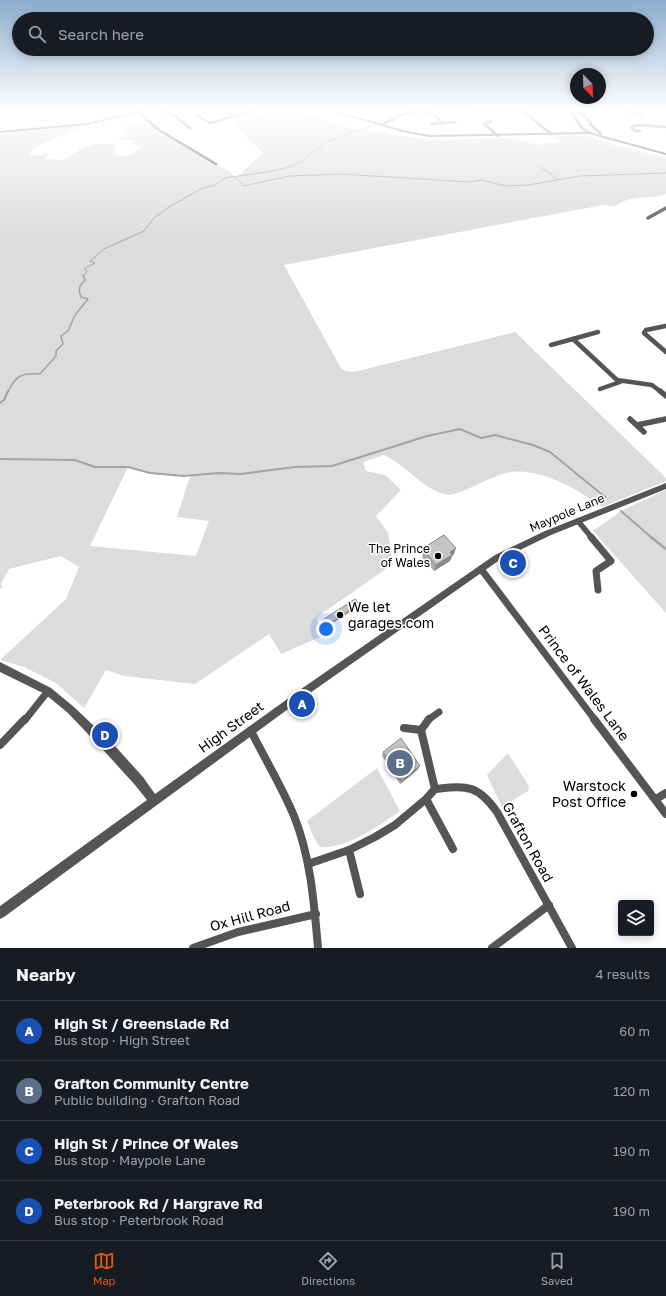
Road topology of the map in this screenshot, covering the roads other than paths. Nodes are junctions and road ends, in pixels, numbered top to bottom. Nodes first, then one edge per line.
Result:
1 (200, 154) edge
2 (216, 164) dead end
3 (666, 208) edge
4 (648, 218) dead end
5 (666, 326) edge
6 (598, 332) dead end
7 (572, 339) junction
8 (551, 345) dead end
9 (666, 352) edge
10 (620, 382) junction
11 (600, 389) dead end
12 (666, 396) edge
13 (630, 419) dead end
14 (666, 419) edge
15 (637, 425) junction
16 (644, 432) dead end
17 (666, 486) edge
18 (578, 522) junction
19 (481, 569) junction
20 (598, 590) dead end
21 (0, 667) edge
22 (48, 691) junction
23 (439, 712) dead end
24 (404, 728) dead end
25 (422, 730) junction
26 (251, 731) junction
27 (0, 745) edge
28 (435, 789) junction
29 (666, 793) edge
30 (426, 799) junction
31 (656, 799) junction
32 (154, 801) junction
33 (666, 814) edge
34 (453, 849) dead end
35 (349, 850) junction
36 (308, 864) junction
37 (360, 894) dead end
38 (548, 905) junction
39 (0, 913) edge
40 (316, 914) junction
41 (193, 948) edge
42 (318, 948) edge
43 (492, 948) edge
44 (572, 948) edge

1 - 2 street
3 - 4 street
5 - 9 street
6 - 7 street
7 - 8 street
7 - 10 street
10 - 11 street
10 - 12 street
13 - 15 street
14 - 15 street
15 - 16 street
17 - 18 street, Maypole Lane
18 - 19 street, Maypole Lane
18 - 20 street
19 - 26 street, High Street
19 - 31 street, Prince of Wales Lane
21 - 22 street
22 - 27 street
22 - 32 street
23 - 25 street
24 - 25 street
25 - 28 street
26 - 32 street, High Street
26 - 36 street
28 - 30 street
28 - 38 street, Grafton Road
29 - 31 street
30 - 34 street
30 - 35 street
31 - 33 street, Prince of Wales Lane
32 - 39 street, High Street
35 - 36 street
35 - 37 street
36 - 40 street
38 - 43 street
38 - 44 street, Grafton Road
40 - 41 street, Ox Hill Road
40 - 42 street

